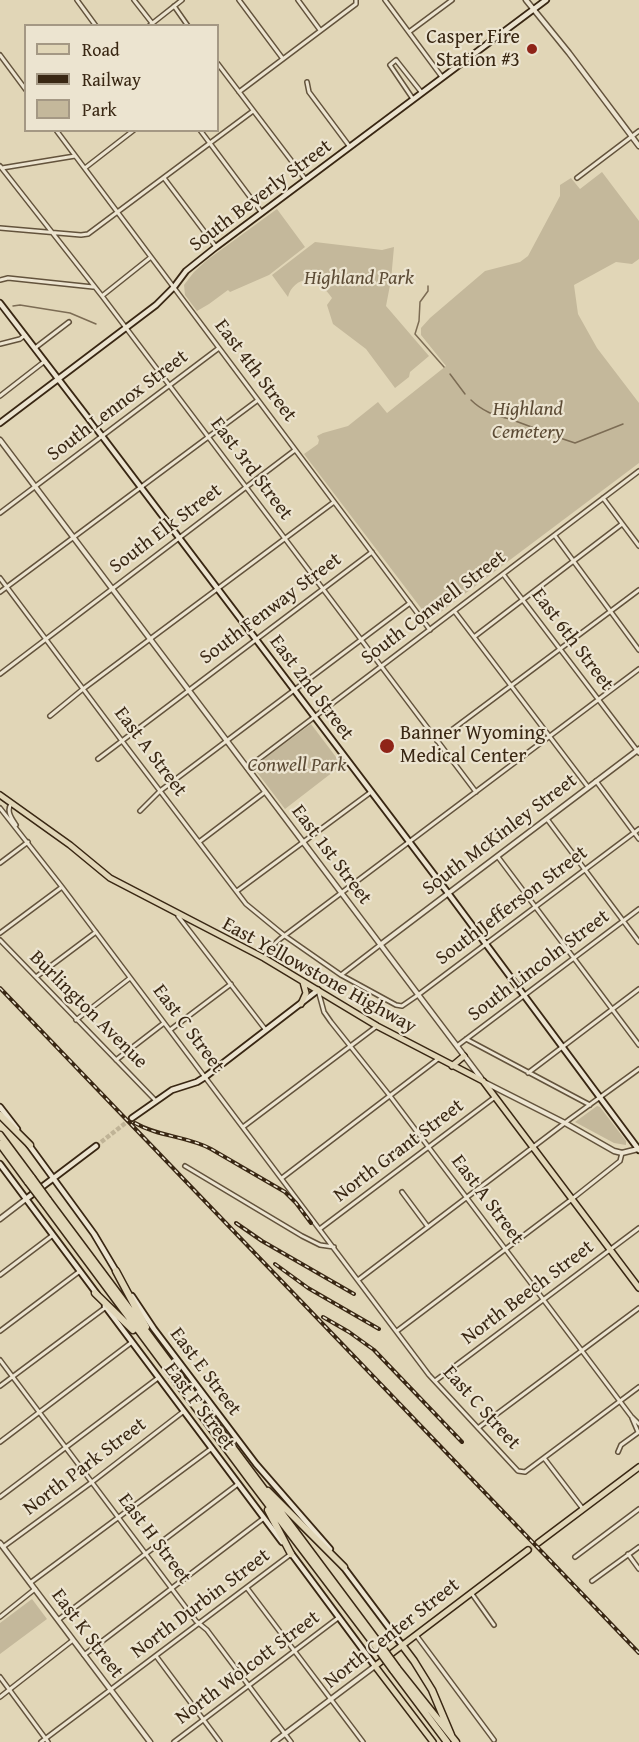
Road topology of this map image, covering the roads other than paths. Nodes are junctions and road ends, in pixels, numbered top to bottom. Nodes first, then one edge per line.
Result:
1 (77, 0) edge
2 (134, 0) edge
3 (182, 0) edge
4 (239, 0) edge
5 (297, 0) edge
6 (385, 0) edge
7 (452, 0) edge
8 (526, 0) edge
9 (546, 0) edge
10 (356, 2) edge
11 (174, 6) junction
12 (533, 10) junction
13 (95, 24) edge
14 (150, 24) edge
15 (187, 24) edge
16 (320, 30) junction
17 (409, 32) junction
18 (0, 55) edge
19 (283, 59) junction
20 (219, 65) edge
21 (442, 77) junction
22 (24, 82) edge
23 (307, 82) dead end
24 (21, 84) junction
25 (24, 88) edge
26 (239, 92) junction
27 (422, 93) junction
28 (413, 100) junction
29 (253, 111) junction
30 (639, 131) edge
31 (57, 132) edge
32 (131, 132) edge
33 (202, 132) edge
34 (632, 137) junction
35 (210, 143) junction
36 (639, 146) edge
37 (350, 147) junction
38 (75, 156) junction
39 (1, 167) edge
40 (85, 168) junction
41 (164, 178) junction
42 (577, 178) dead end
43 (306, 180) junction
44 (117, 212) junction
45 (262, 213) junction
46 (0, 228) edge
47 (51, 231) junction
48 (216, 247) junction
49 (151, 257) junction
50 (0, 280) edge
51 (94, 287) junction
52 (174, 287) junction
53 (102, 296) junction
54 (0, 303) edge
55 (69, 322) dead end
56 (126, 329) junction
57 (25, 335) junction
58 (0, 344) edge
59 (35, 348) junction
60 (219, 348) junction
61 (45, 361) junction
62 (59, 379) junction
63 (169, 386) junction
64 (0, 396) edge
65 (258, 400) junction
66 (0, 423) edge
67 (102, 436) junction
68 (207, 437) junction
69 (0, 440) edge
70 (295, 450) junction
71 (639, 471) edge
72 (35, 487) junction
73 (140, 488) junction
74 (245, 488) junction
75 (603, 498) junction
76 (334, 502) junction
77 (0, 513) edge
78 (622, 524) junction
79 (554, 535) junction
80 (74, 537) junction
81 (178, 538) junction
82 (284, 539) junction
83 (637, 540) edge
84 (639, 546) edge
85 (372, 552) junction
86 (573, 561) junction
87 (503, 574) junction
88 (0, 578) edge
89 (7, 587) junction
90 (112, 588) junction
91 (217, 588) junction
92 (322, 589) junction
93 (639, 590) edge
94 (0, 592) edge
95 (523, 599) junction
96 (410, 603) junction
97 (454, 611) junction
98 (610, 612) junction
99 (430, 630) junction
100 (474, 637) junction
101 (45, 639) junction
102 (151, 639) junction
103 (361, 639) junction
104 (256, 640) junction
105 (561, 650) junction
106 (639, 650) edge
107 (382, 666) junction
108 (639, 669) edge
109 (0, 674) edge
110 (512, 686) junction
111 (83, 689) junction
112 (188, 690) junction
113 (294, 690) junction
114 (599, 701) junction
115 (50, 716) dead end
116 (314, 718) junction
117 (550, 736) junction
118 (122, 741) junction
119 (227, 741) junction
120 (437, 741) junction
121 (638, 751) edge
122 (98, 759) dead end
123 (247, 768) junction
124 (596, 781) junction
125 (588, 787) junction
126 (160, 790) junction
127 (265, 792) junction
128 (371, 792) junction
129 (476, 792) junction
130 (0, 795) edge
131 (11, 804) junction
132 (0, 808) edge
133 (140, 811) dead end
134 (547, 819) junction
135 (639, 829) edge
136 (18, 830) junction
137 (634, 833) junction
138 (639, 839) edge
139 (27, 842) junction
140 (199, 842) junction
141 (303, 842) junction
142 (409, 843) junction
143 (498, 857) junction
144 (0, 863) edge
145 (585, 870) junction
146 (62, 887) junction
147 (237, 891) junction
148 (448, 893) junction
149 (341, 895) junction
150 (535, 907) junction
151 (639, 909) edge
152 (177, 914) junction
153 (624, 921) junction
154 (96, 932) junction
155 (0, 933) edge
156 (285, 936) junction
157 (0, 940) edge
158 (639, 942) edge
159 (380, 945) junction
160 (485, 945) junction
161 (264, 958) junction
162 (574, 958) junction
163 (342, 975) junction
164 (36, 977) junction
165 (130, 978) junction
166 (302, 980) junction
167 (231, 984) junction
168 (639, 989) edge
169 (318, 990) junction
170 (418, 995) junction
171 (524, 996) junction
172 (301, 1004) junction
173 (402, 1006) joint
174 (612, 1009) junction
175 (76, 1020) junction
176 (164, 1023) junction
177 (377, 1026) junction
178 (170, 1030) junction
179 (267, 1031) junction
180 (466, 1039) junction
181 (639, 1045) edge
182 (351, 1046) junction
183 (457, 1046) junction
184 (562, 1047) junction
185 (465, 1056) junction
186 (438, 1059) junction
187 (116, 1060) junction
188 (452, 1066) junction
189 (639, 1069) edge
190 (528, 1073) junction
191 (205, 1077) junction
192 (483, 1082) junction
193 (390, 1096) junction
194 (495, 1097) junction
195 (600, 1098) junction
196 (156, 1101) junction
197 (591, 1105) junction
198 (0, 1107) edge
199 (0, 1115) edge
200 (132, 1118) tunnel mouth
201 (565, 1123) junction
202 (243, 1127) junction
203 (0, 1135) edge
204 (0, 1144) edge
205 (30, 1145) junction
206 (96, 1146) tunnel mouth
207 (429, 1147) junction
208 (534, 1148) junction
209 (639, 1150) edge
210 (622, 1154) junction
211 (0, 1164) edge
212 (185, 1166) dead end
213 (54, 1178) junction
214 (282, 1178) junction
215 (30, 1180) junction
216 (402, 1192) dead end
217 (466, 1198) junction
218 (26, 1199) junction
219 (572, 1199) junction
220 (0, 1219) edge
221 (428, 1227) junction
222 (321, 1228) junction
223 (639, 1228) edge
224 (53, 1235) junction
225 (334, 1246) junction
226 (505, 1249) junction
227 (611, 1250) junction
228 (80, 1270) junction
229 (116, 1271) junction
230 (0, 1275) edge
231 (358, 1280) junction
232 (639, 1288) edge
233 (96, 1293) junction
234 (544, 1300) junction
235 (106, 1307) junction
236 (639, 1308) edge
237 (0, 1331) edge
238 (397, 1331) junction
239 (132, 1342) junction
240 (582, 1350) junction
241 (0, 1360) edge
242 (167, 1365) junction
243 (13, 1376) junction
244 (158, 1378) junction
245 (435, 1382) junction
246 (0, 1386) edge
247 (639, 1387) edge
248 (620, 1401) junction
249 (184, 1411) junction
250 (39, 1412) junction
251 (631, 1416) junction
252 (639, 1424) edge
253 (478, 1428) junction
254 (638, 1432) edge
255 (0, 1442) edge
256 (66, 1447) junction
257 (212, 1448) junction
258 (618, 1452) dead end
259 (543, 1458) junction
260 (639, 1467) edge
261 (635, 1473) edge
262 (251, 1478) junction
263 (92, 1482) junction
264 (238, 1484) junction
265 (0, 1497) edge
266 (583, 1509) junction
267 (639, 1509) edge
268 (119, 1518) junction
269 (264, 1518) junction
270 (538, 1543) tunnel mouth
271 (1, 1545) edge
272 (639, 1546) edge
273 (528, 1550) tunnel mouth
274 (145, 1553) junction
275 (291, 1554) junction
276 (628, 1554) junction
277 (575, 1557) dead end
278 (344, 1567) junction
279 (639, 1569) edge
280 (592, 1581) dead end
281 (30, 1583) junction
282 (247, 1587) junction
283 (172, 1588) junction
284 (35, 1589) junction
285 (471, 1592) junction
286 (0, 1617) edge
287 (340, 1617) junction
288 (58, 1620) junction
289 (200, 1623) junction
290 (494, 1625) dead end
291 (416, 1635) junction
292 (73, 1640) junction
293 (402, 1645) junction
294 (295, 1651) junction
295 (84, 1655) junction
296 (156, 1656) junction
297 (375, 1666) junction
298 (395, 1669) junction
299 (0, 1677) edge
300 (248, 1686) junction
301 (10, 1690) junction
302 (111, 1690) junction
303 (0, 1697) edge
304 (332, 1699) junction
305 (204, 1720) junction
306 (285, 1734) junction
307 (449, 1739) edge
308 (47, 1740) edge
309 (494, 1740) dead end
310 (41, 1742) edge
311 (150, 1742) edge
312 (174, 1742) edge
313 (220, 1742) edge
314 (274, 1742) edge
315 (291, 1742) edge
316 (363, 1742) edge
317 (433, 1742) edge
318 (456, 1742) edge

1 - 13 street
2 - 14 street
3 - 11 street
4 - 19 street
5 - 16 street
6 - 17 street
7 - 17 street
8 - 12 street
9 - 12 main road, South Beverly Street
10 - 16 street
11 - 14 street
11 - 15 street
12 - 21 main road, South Beverly Street
12 - 34 street
16 - 19 street
17 - 21 street
18 - 24 street
19 - 26 street
20 - 26 street
21 - 27 main road, South Beverly Street
22 - 24 street
23 - 37 street
24 - 25 street
26 - 29 street
27 - 28 main road, South Beverly Street
27 - 28 street
28 - 37 main road, South Beverly Street
29 - 35 street
29 - 43 street
30 - 34 street
31 - 38 street, East 4th Street
32 - 40 street
33 - 35 street
34 - 36 street
34 - 42 street
35 - 41 street
35 - 45 street
37 - 43 main road, South Beverly Street
38 - 39 street
38 - 40 street, East 4th Street
39 - 47 street, East 3rd Street
40 - 44 street, East 4th Street
41 - 44 street
41 - 48 street
43 - 45 main road, South Beverly Street
44 - 47 street
44 - 49 street, East 4th Street
45 - 48 main road, South Beverly Street
46 - 47 street
47 - 51 street, East 3rd Street
48 - 52 main road, South Beverly Street
49 - 52 street, East 4th Street
49 - 53 street
50 - 51 street
51 - 53 street, East 3rd Street
52 - 56 main road, South Beverly Street
52 - 60 street, East 4th Street
53 - 56 street, East 3rd Street
54 - 57 main road, East 2nd Street
55 - 59 street
56 - 62 main road, South Beverly Street
56 - 63 street, East 3rd Street
57 - 58 street
57 - 59 main road, East 2nd Street
59 - 61 main road, East 2nd Street
60 - 63 street, South Lennox Street
60 - 65 street, East 4th Street
61 - 62 main road, East 2nd Street
61 - 64 street
62 - 66 main road, South Beverly Street
62 - 67 main road, East 2nd Street
63 - 67 street, South Lennox Street
63 - 68 street, East 3rd Street
65 - 68 street
65 - 70 street, East 4th Street
67 - 72 street, South Lennox Street
67 - 73 main road, East 2nd Street
68 - 73 street
68 - 74 street, East 3rd Street
69 - 72 street, East 1st Street
70 - 74 street, South Elk Street
70 - 76 street, East 4th Street
71 - 75 street, South Conwell Street
72 - 77 street, South Lennox Street
72 - 80 street, East 1st Street
73 - 80 street
73 - 81 main road, East 2nd Street
74 - 81 street, South Elk Street
74 - 82 street, East 3rd Street
75 - 78 street
75 - 79 street, South Conwell Street
76 - 82 street
76 - 85 street, East 4th Street
78 - 83 street
78 - 86 street
79 - 86 street
79 - 87 street, South Conwell Street
80 - 89 street
80 - 90 street, East 1st Street
81 - 90 street, South Elk Street
81 - 91 main road, East 2nd Street
82 - 91 street
82 - 92 street, East 3rd Street
83 - 84 street
85 - 92 street, South Fenway Street
85 - 96 street, East 4th Street
86 - 95 street
86 - 98 street
87 - 95 street, East 6th Street
87 - 97 street, South Conwell Street
88 - 89 street, East A Street
89 - 94 street
89 - 101 street, East A Street
90 - 101 street, South Elk Street
90 - 102 street, East 1st Street
91 - 102 street
91 - 104 main road, East 2nd Street
92 - 103 street, East 3rd Street
92 - 104 street, South Fenway Street
93 - 98 street
95 - 100 street
95 - 105 street, East 6th Street
96 - 99 street, East 4th Street
96 - 103 street
97 - 99 street, South Conwell Street
97 - 100 street
98 - 105 street
98 - 106 street
99 - 107 street, South Conwell Street
100 - 110 street
101 - 109 street, South Elk Street
101 - 111 street, East A Street
102 - 111 street
102 - 112 street, East 1st Street
103 - 107 street, East 3rd Street
103 - 113 street
104 - 112 street, South Fenway Street
104 - 113 main road, East 2nd Street
105 - 110 street
105 - 114 street, East 6th Street
107 - 116 street, South Conwell Street
107 - 120 street, East 3rd Street
108 - 114 street
110 - 117 street
110 - 120 street
111 - 115 street
111 - 118 street, East A Street
112 - 118 street, South Fenway Street
112 - 119 street, East 1st Street
113 - 116 main road, East 2nd Street
113 - 119 street
114 - 117 street
114 - 121 street, East 6th Street
116 - 123 street, South Conwell Street
116 - 128 main road, East 2nd Street
117 - 125 street
117 - 129 street
118 - 122 street, South Fenway Street
118 - 126 street, East A Street
119 - 123 street, East 1st Street
119 - 126 street
120 - 129 street, East 3rd Street
121 - 124 street, South McKinley Street
123 - 127 street, East 1st Street
124 - 125 street, South McKinley Street
124 - 137 street
125 - 134 street, South McKinley Street
126 - 133 street
126 - 140 street, East A Street
127 - 140 street
127 - 141 street, East 1st Street
128 - 141 street
128 - 142 main road, East 2nd Street
129 - 142 street
130 - 131 main road, East Yellowstone Highway
131 - 136 street, East C Street
131 - 152 main road, East Yellowstone Highway
132 - 136 street, East C Street
134 - 143 street, South McKinley Street
134 - 145 street
135 - 137 street, South Jefferson Street
136 - 139 street, East C Street
137 - 138 street
137 - 145 street, South Jefferson Street
139 - 144 street
139 - 146 street, East C Street
140 - 147 street, East A Street
141 - 147 street
141 - 149 street, East 1st Street
142 - 148 main road, East 2nd Street
142 - 149 street
143 - 148 street, South McKinley Street
143 - 150 street
145 - 150 street, South Jefferson Street
145 - 153 street
146 - 154 street, East C Street
146 - 155 street
147 - 156 street, East A Street
148 - 159 street, South McKinley Street
148 - 160 main road, East 2nd Street
149 - 156 street
149 - 159 street, East 1st Street
150 - 160 street, South Jefferson Street
150 - 162 street
151 - 153 street, South Lincoln Street
152 - 161 main road, East Yellowstone Highway
152 - 167 street
153 - 158 street
153 - 162 street, South Lincoln Street
154 - 164 street
154 - 165 street, East C Street
156 - 161 street
156 - 163 street, East A Street
157 - 164 street, Burlington Avenue
159 - 163 street
159 - 170 street, East 1st Street
160 - 170 street, South Jefferson Street
160 - 171 main road, East 2nd Street
161 - 166 main road, East Yellowstone Highway
162 - 171 street, South Lincoln Street
162 - 174 street
163 - 173 street, East A Street
164 - 175 street, Burlington Avenue
165 - 175 street
165 - 176 street, East C Street
166 - 169 main road, East Yellowstone Highway
166 - 172 main road
167 - 178 street
167 - 179 street
168 - 174 street
169 - 172 main road
169 - 177 main road, East Yellowstone Highway
169 - 182 street, East A Street
170 - 173 street, South Jefferson Street
170 - 183 street, East 1st Street
171 - 180 street, South Lincoln Street
171 - 184 main road, East 2nd Street
172 - 179 main road
174 - 181 street
174 - 184 street
175 - 187 street, Burlington Avenue
176 - 178 street, East C Street
176 - 187 street
177 - 182 street
177 - 186 main road, East Yellowstone Highway
178 - 191 street, East C Street
179 - 191 main road
180 - 183 street, South Lincoln Street
180 - 190 street
182 - 193 street, East A Street
182 - 202 street
183 - 185 street, East 1st Street
184 - 190 street
184 - 195 main road, East 2nd Street
185 - 188 main road
185 - 192 street, East 1st Street
186 - 188 main road, East Yellowstone Highway
186 - 193 street
187 - 196 street, Burlington Avenue
188 - 192 main road, East Yellowstone Highway
189 - 195 street
190 - 197 street
191 - 196 main road
191 - 202 street, East C Street
192 - 194 main road, East 1st Street
192 - 201 street, East Yellowstone Highway
193 - 207 street, East A Street
193 - 214 street
194 - 207 street, North Grant Street
194 - 208 main road, East 1st Street
195 - 197 street
195 - 209 main road, East 2nd Street
196 - 200 main road
197 - 201 street
198 - 205 main road, East E Street
199 - 205 highway
201 - 208 street
201 - 210 street, East Yellowstone Highway
202 - 214 street, East C Street
203 - 215 highway
204 - 215 highway
205 - 213 main road, East E Street
206 - 213 main road
207 - 217 street, East A Street
207 - 222 street, North Grant Street
208 - 217 street
208 - 219 main road, East 1st Street
209 - 210 street
210 - 219 street
211 - 218 main road, East F Street
212 - 225 street
213 - 218 main road
213 - 229 main road, East E Street
214 - 222 street, East C Street
215 - 242 highway, bridge
216 - 221 street
217 - 221 street
217 - 226 street, East A Street
218 - 220 street
218 - 224 main road, East F Street
219 - 226 street
219 - 227 main road, East 1st Street
221 - 231 street
222 - 225 street, East C Street
223 - 227 street, North Beech Street
224 - 228 main road, East F Street
224 - 230 street
225 - 231 street, East C Street
226 - 234 street, East A Street
226 - 238 street
227 - 232 main road, East 1st Street
227 - 234 street, North Beech Street
228 - 233 main road, East F Street
228 - 237 street
229 - 242 highway
229 - 278 main road, East E Street
231 - 238 street, East C Street
233 - 235 main road, East F Street
233 - 242 highway
234 - 240 street, East A Street
234 - 245 street, North Beech Street
235 - 239 main road, East F Street
235 - 243 street
236 - 240 street
238 - 245 street, East C Street
239 - 244 main road, East F Street
239 - 250 street
240 - 248 street, East A Street
240 - 253 street
241 - 243 street, East H Street
242 - 262 highway
243 - 246 street
243 - 250 street, East H Street
244 - 249 main road, East F Street
244 - 256 street
245 - 253 street, East C Street
247 - 248 street
248 - 251 street, East A Street
248 - 259 street
249 - 257 main road, East F Street
249 - 263 street, North Park Street
250 - 255 street
250 - 256 street, East H Street
251 - 252 street, East A Street
251 - 254 street
253 - 259 street, East C Street
254 - 258 street
256 - 263 street, East H Street
256 - 265 street
257 - 264 main road, East F Street
257 - 268 street
259 - 266 street, East C Street
260 - 261 main road
261 - 266 main road
262 - 275 highway
262 - 278 highway
262 - 298 highway, bridge
263 - 268 street, East H Street
263 - 271 street, North Park Street
264 - 269 main road, East F Street
264 - 274 street
266 - 270 main road
267 - 277 street
268 - 274 street, East H Street
268 - 281 street
269 - 275 main road, East F Street
269 - 283 street
271 - 281 street, East K Street
272 - 276 street
273 - 285 main road, North Center Street
274 - 283 street, East H Street
274 - 288 street
275 - 282 street, North Durbin Street
275 - 287 main road, East F Street
276 - 279 street
276 - 280 street
278 - 293 main road, East E Street
281 - 284 street, East K Street
282 - 289 street, North Durbin Street
282 - 294 street
283 - 289 street, East H Street
283 - 295 street
284 - 286 street
284 - 288 street, East K Street
285 - 290 street
285 - 291 main road, North Center Street
287 - 294 street, North Wolcott Street
287 - 297 main road, East F Street
288 - 292 street, East K Street
289 - 296 street, North Durbin Street
289 - 300 street, East H Street
291 - 293 main road, North Center Street
291 - 309 street
292 - 295 street, East K Street
292 - 301 street
293 - 297 main road, North Center Street
293 - 307 highway
294 - 300 street, North Wolcott Street
294 - 304 street
295 - 302 street, East K Street
296 - 302 street, North Durbin Street
296 - 305 street
297 - 304 street, North Center Street
297 - 317 main road
298 - 307 highway
298 - 307 highway
299 - 301 street
300 - 305 street, North Wolcott Street
300 - 306 street, East H Street
301 - 303 street
301 - 308 street
302 - 308 street, North Durbin Street
302 - 311 street, East K Street
304 - 306 street, North Center Street
304 - 316 street
305 - 312 street, North Wolcott Street
305 - 313 street
306 - 314 street, North Center Street
306 - 315 street, East H Street
307 - 318 highway
308 - 310 street, North Durbin Street

